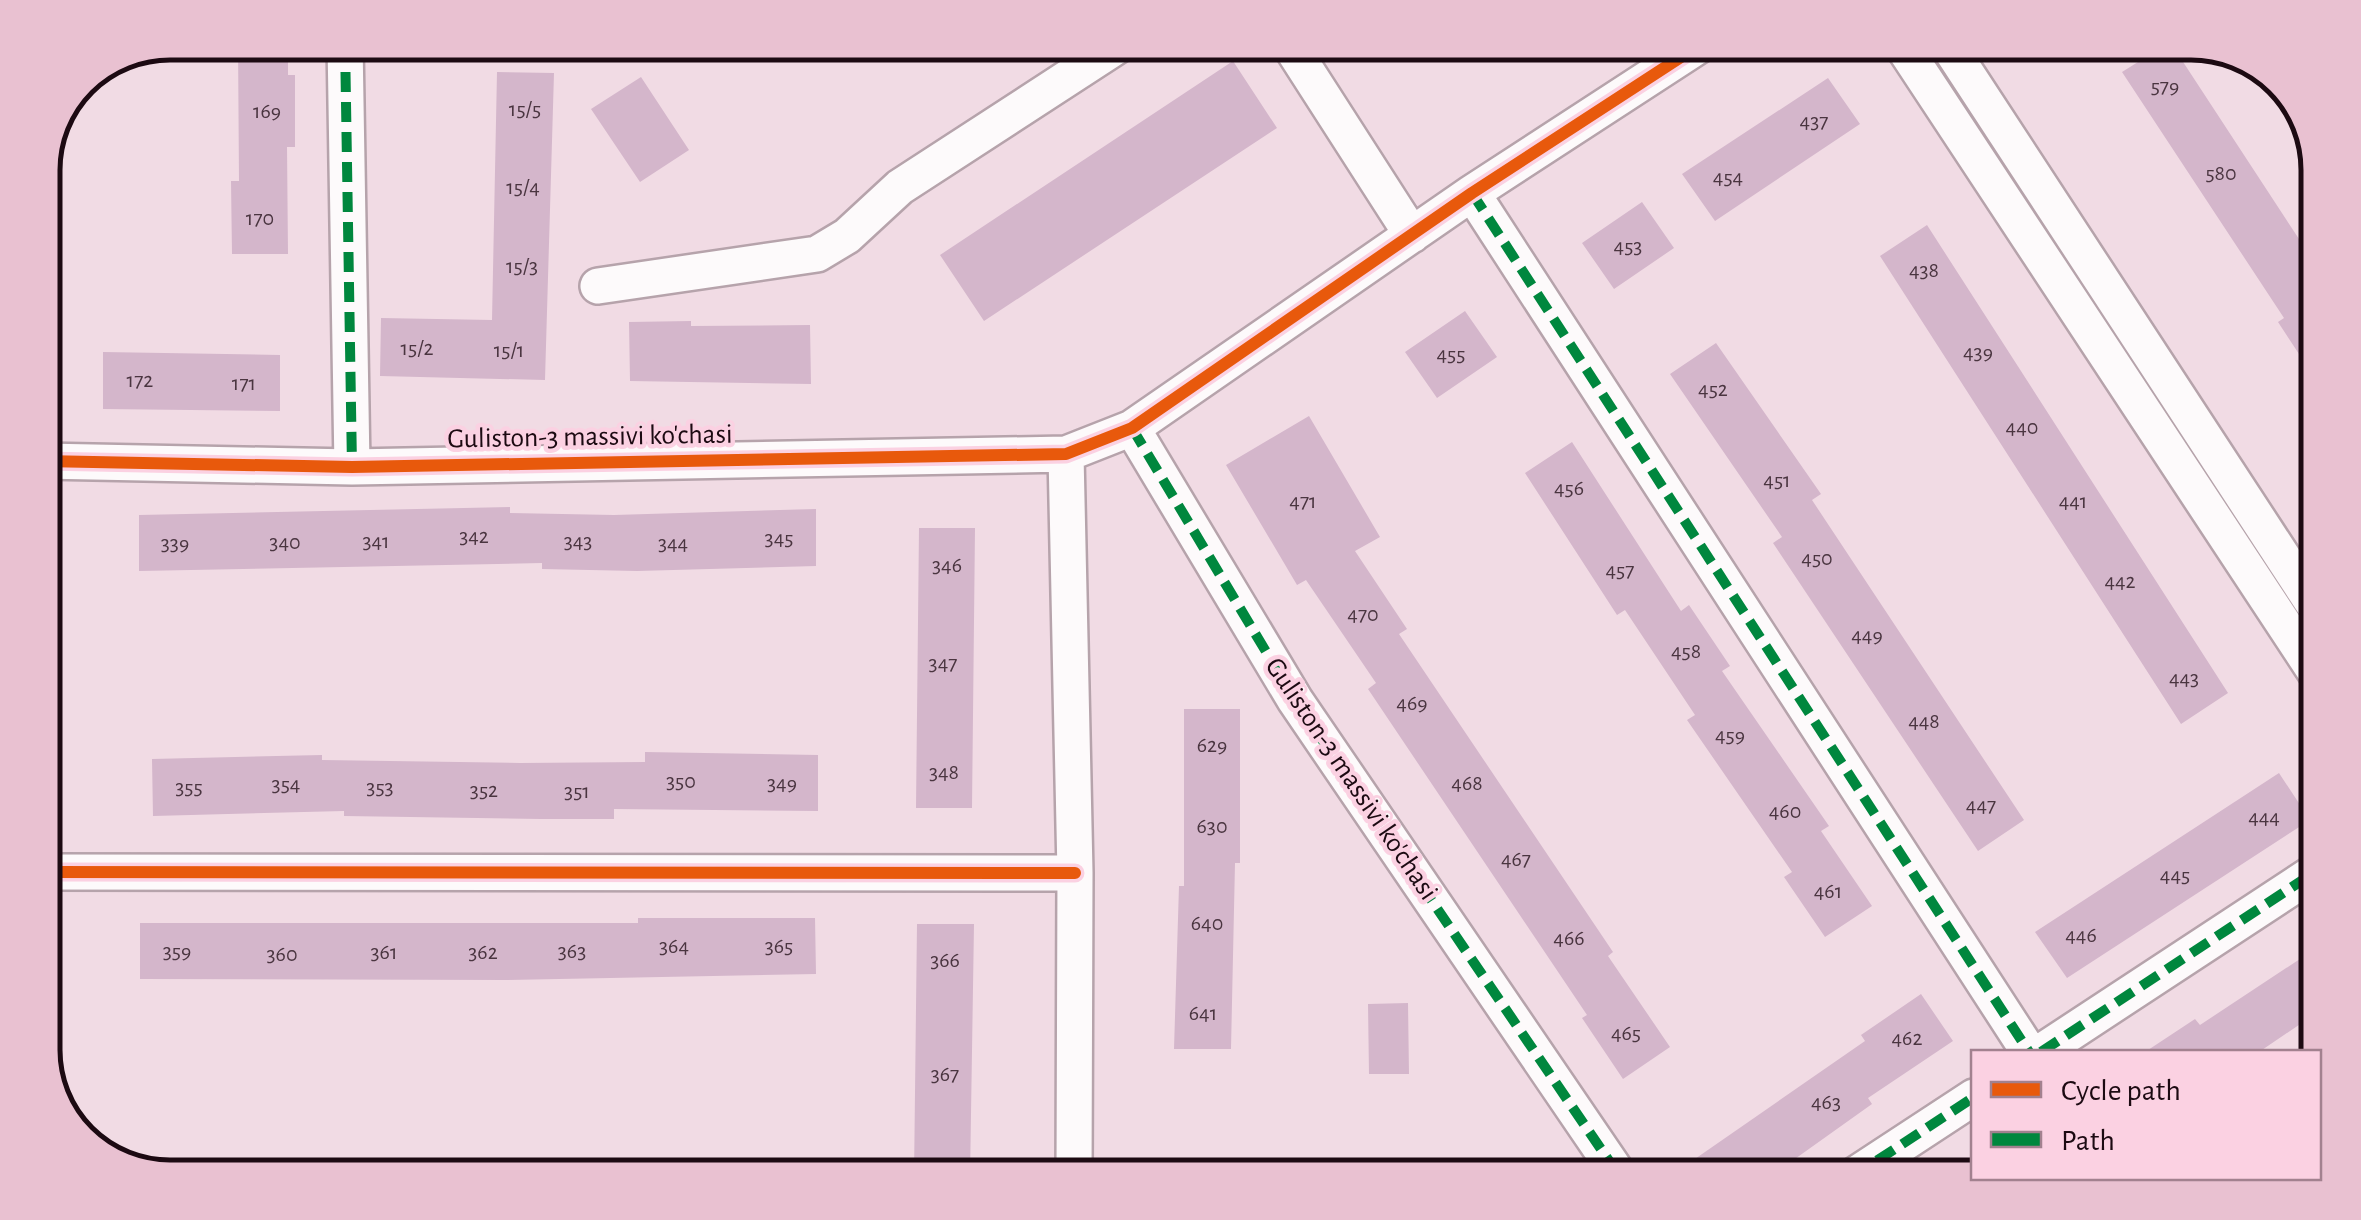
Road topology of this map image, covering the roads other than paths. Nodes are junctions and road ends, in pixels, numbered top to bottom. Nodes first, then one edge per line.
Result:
1 (346, 60) edge
2 (1095, 60) edge
3 (1300, 60) edge
4 (1676, 60) edge
5 (1912, 60) edge
6 (1958, 60) edge
7 (1472, 193) junction
8 (1412, 235) junction
9 (598, 286) dead end
10 (1132, 428) junction
11 (1066, 454) junction
12 (60, 462) edge
13 (352, 467) junction
14 (2301, 584) edge
15 (2301, 650) edge
16 (60, 872) edge
17 (1075, 873) junction
18 (2301, 881) edge
19 (2028, 1050) edge
20 (2044, 1050) edge
21 (1971, 1099) edge
22 (1074, 1160) edge
23 (1608, 1160) edge
24 (1879, 1160) edge

1 - 13 street
2 - 9 street
3 - 8 street
4 - 7 street
5 - 15 street
6 - 14 street
7 - 8 street
7 - 19 street
8 - 10 street
10 - 11 street, Guliston-3 massivi ko'chasi
10 - 23 street, Guliston-3 massivi ko'chasi
11 - 13 street, Guliston-3 massivi ko'chasi
11 - 17 street
12 - 13 street, Guliston-3 massivi ko'chasi
16 - 17 street
17 - 22 street
18 - 20 street
21 - 24 street

